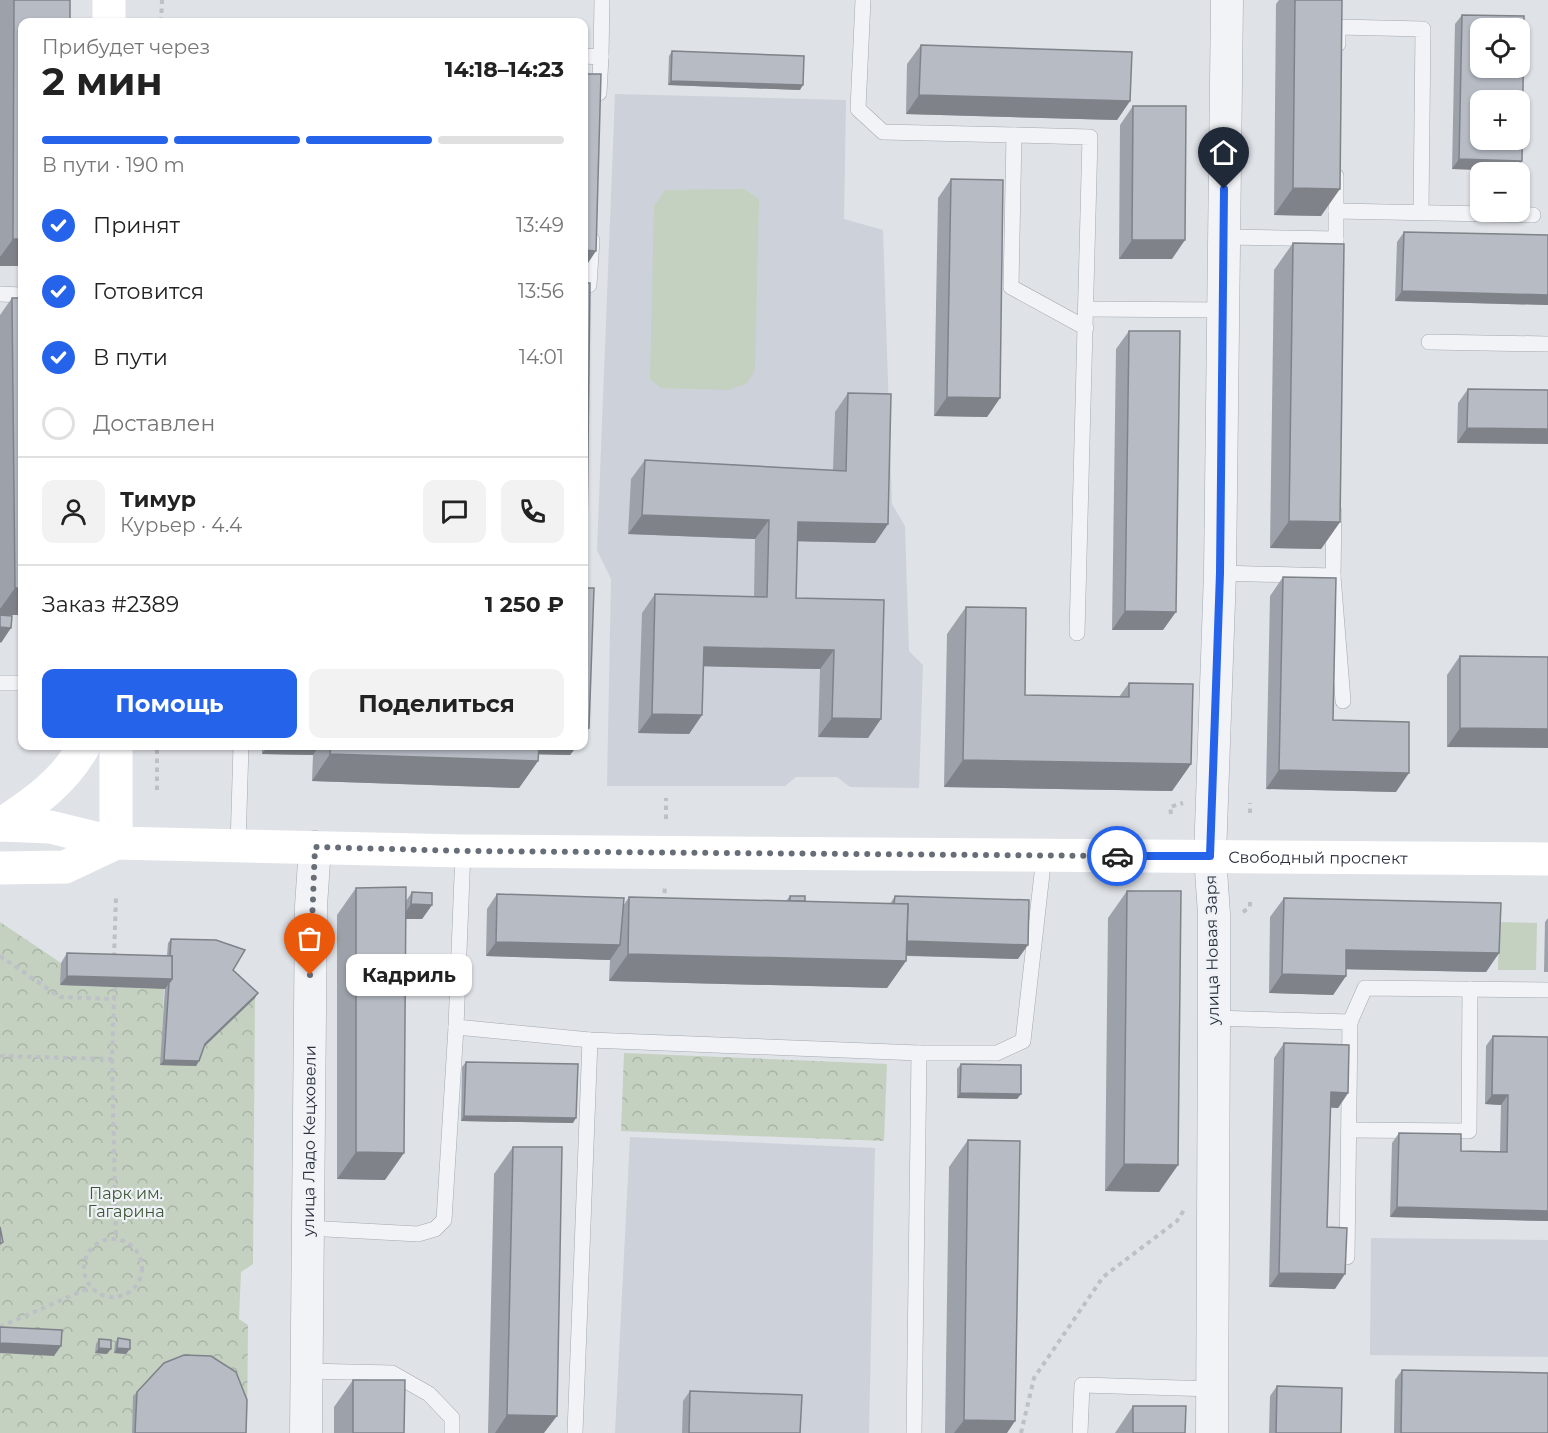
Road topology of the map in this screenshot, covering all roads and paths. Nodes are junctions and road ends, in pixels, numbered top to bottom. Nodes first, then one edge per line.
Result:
1 (109, 0) edge
2 (162, 0) edge
3 (602, 0) edge
4 (863, 0) edge
5 (1227, 0) edge
6 (109, 18) edge
7 (161, 18) edge
8 (588, 56) edge
9 (601, 57) junction
10 (1337, 62) edge
11 (598, 114) edge
12 (1014, 135) junction
13 (1336, 165) edge
14 (1336, 211) junction
15 (1421, 211) junction
16 (1533, 216) dead end
17 (592, 228) edge
18 (1224, 237) junction
19 (1336, 239) junction
20 (1336, 274) edge
21 (588, 276) edge
22 (0, 294) edge
23 (18, 295) edge
24 (1086, 309) junction
25 (1221, 310) junction
26 (1086, 328) junction
27 (1429, 342) dead end
28 (1548, 344) edge
29 (1334, 495) edge
30 (1220, 573) junction
31 (1333, 576) junction
32 (1077, 633) dead end
33 (0, 683) edge
34 (18, 683) edge
35 (1343, 701) dead end
36 (82, 750) edge
37 (116, 750) edge
38 (157, 750) edge
39 (241, 750) edge
40 (157, 790) dead end
41 (666, 798) dead end
42 (1250, 803) dead end
43 (1170, 807) dead end
44 (1250, 813) dead end
45 (1171, 814) dead end
46 (666, 819) dead end
47 (0, 825) edge
48 (116, 843) junction
49 (238, 845) junction
50 (315, 847) junction
51 (463, 851) junction
52 (1044, 856) junction
53 (1210, 856) junction
54 (1548, 859) edge
55 (0, 868) edge
56 (665, 886) dead end
57 (116, 897) dead end
58 (1250, 898) dead end
59 (664, 902) edge
60 (1250, 907) dead end
61 (0, 956) edge
62 (114, 964) edge
63 (115, 987) edge
64 (1470, 989) junction
65 (1548, 990) edge
66 (114, 999) junction
67 (1214, 1018) junction
68 (1350, 1022) junction
69 (456, 1027) junction
70 (590, 1040) junction
71 (919, 1053) junction
72 (0, 1056) edge
73 (112, 1059) junction
74 (1349, 1130) junction
75 (1212, 1164) junction
76 (307, 1228) junction
77 (116, 1239) junction
78 (1347, 1257) edge
79 (91, 1287) junction
80 (0, 1328) edge
81 (306, 1371) junction
82 (1212, 1389) junction
83 (306, 1433) edge
84 (452, 1433) edge
85 (574, 1433) edge
86 (914, 1433) edge
87 (1020, 1433) edge
88 (1080, 1433) edge
89 (1212, 1433) edge

1 - 6 main road
2 - 7 path
3 - 9 lane
4 - 12 lane
5 - 18 street, улица Новая Заря
8 - 9 lane
9 - 11 lane
10 - 15 lane
12 - 24 lane
12 - 26 lane
13 - 14 lane
14 - 15 lane
14 - 19 lane
15 - 16 lane
17 - 21 lane
18 - 19 lane
18 - 25 street, улица Новая Заря
19 - 20 lane
22 - 23 lane
24 - 25 lane
24 - 26 lane
25 - 30 street, улица Новая Заря
26 - 32 lane
27 - 28 lane
29 - 31 lane
30 - 31 lane
30 - 53 street, улица Новая Заря
31 - 35 lane
33 - 34 lane
36 - 47 main road
37 - 48 main road
38 - 40 path
39 - 49 lane
41 - 46 path
42 - 44 path
43 - 45 path
47 - 48 main road, Свободный проспект
48 - 49 main road, Свободный проспект
48 - 55 main road, Свободный проспект
49 - 50 main road, Свободный проспект
50 - 51 main road, Свободный проспект
50 - 76 street, улица Ладо Кецховели
51 - 52 main road, Свободный проспект
51 - 69 lane
52 - 53 main road, Свободный проспект
52 - 71 lane
53 - 54 main road, Свободный проспект
53 - 67 street, улица Новая Заря
56 - 59 path
57 - 62 path
58 - 60 path
61 - 66 path
63 - 66 path
64 - 65 lane
64 - 68 lane
64 - 74 lane
66 - 73 path
67 - 68 lane
67 - 75 street, улица Новая Заря
68 - 74 lane
69 - 70 lane
69 - 76 lane
70 - 71 lane
70 - 85 lane
71 - 86 lane
72 - 73 path
73 - 77 path
74 - 78 lane
75 - 82 street, улица Новая Заря
75 - 87 path
76 - 81 street, улица Ладо Кецховели
77 - 79 path
77 - 79 path
79 - 80 path
81 - 83 street, улица Ладо Кецховели
81 - 84 lane
82 - 88 lane
82 - 89 street, улица Новая Заря

